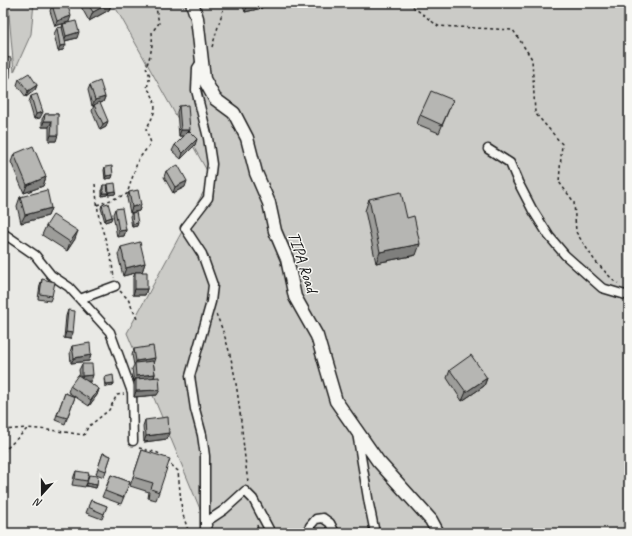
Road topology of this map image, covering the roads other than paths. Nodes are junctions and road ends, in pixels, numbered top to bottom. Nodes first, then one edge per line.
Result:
1 (192, 3) edge
2 (206, 56) junction
3 (488, 149) dead end
4 (3, 233) edge
5 (115, 286) road end
6 (629, 296) edge
7 (80, 299) junction
8 (357, 428) junction
9 (133, 441) road end
10 (206, 522) junction
11 (205, 533) edge
12 (210, 533) edge
13 (271, 533) edge
14 (308, 533) edge
15 (335, 533) edge
16 (375, 533) edge
17 (438, 533) edge

1 - 2 street, TIPA Road
2 - 8 street, TIPA Road
2 - 10 street
3 - 6 street
4 - 7 street
5 - 7 street
7 - 9 street
8 - 16 street
8 - 17 street, TIPA Road
10 - 11 street
10 - 12 street
10 - 13 street
14 - 15 street

